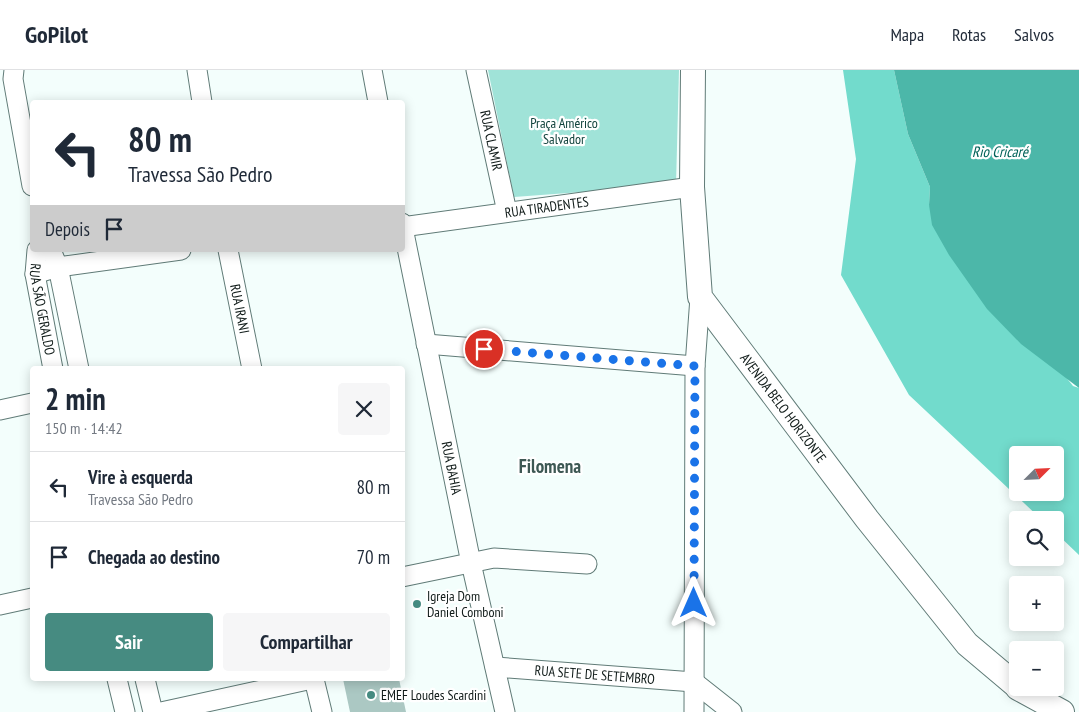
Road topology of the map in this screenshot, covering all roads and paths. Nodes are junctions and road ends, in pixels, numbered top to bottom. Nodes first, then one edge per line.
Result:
1 (196, 70) edge
2 (372, 70) edge
3 (476, 70) edge
4 (693, 70) edge
5 (13, 74) edge
6 (202, 100) edge
7 (378, 100) edge
8 (30, 174) edge
9 (692, 187) junction
10 (507, 212) junction
11 (405, 226) edge
12 (405, 236) edge
13 (37, 252) edge
14 (52, 252) edge
15 (167, 252) edge
16 (228, 252) edge
17 (58, 267) junction
18 (35, 274) junction
19 (700, 297) junction
20 (426, 344) junction
21 (52, 366) edge
22 (78, 366) edge
23 (251, 366) edge
24 (695, 366) junction
25 (30, 403) edge
26 (0, 410) edge
27 (471, 562) junction
28 (587, 564) dead end
29 (405, 576) edge
30 (30, 598) edge
31 (0, 605) edge
32 (495, 667) junction
33 (1009, 679) edge
34 (117, 681) edge
35 (145, 681) edge
36 (304, 681) edge
37 (314, 681) edge
38 (694, 682) junction
39 (1034, 696) edge
40 (124, 712) edge
41 (153, 712) edge
42 (161, 712) edge
43 (322, 712) edge
44 (505, 712) edge
45 (694, 712) edge
46 (732, 712) edge
47 (1062, 712) edge

1 - 6 street
2 - 7 street
3 - 10 street, RUA CLAMIR
4 - 9 main road
5 - 8 street
9 - 10 street, RUA TIRADENTES
9 - 19 main road
10 - 11 street, RUA TIRADENTES
12 - 20 street, RUA BAHIA
13 - 18 street, RUA SÃO GERALDO
14 - 17 street, RUA SÃO GERALDO
15 - 17 street
16 - 23 street, RUA IRANI
17 - 18 street
17 - 22 street, RUA SÃO GERALDO
18 - 21 street, RUA SÃO GERALDO
19 - 24 street
19 - 33 main road, AVENIDA BELO HORIZONTE
20 - 24 street
20 - 27 street, RUA BAHIA
24 - 38 street
25 - 26 street
27 - 28 street
27 - 29 street
27 - 32 street, RUA BAHIA
30 - 31 street
32 - 38 street, RUA SETE DE SETEMBRO
32 - 44 street, RUA BAHIA
34 - 40 street
35 - 41 street
36 - 42 street
37 - 43 street
38 - 45 street
38 - 46 street
39 - 47 main road, AVENIDA BELO HORIZONTE

